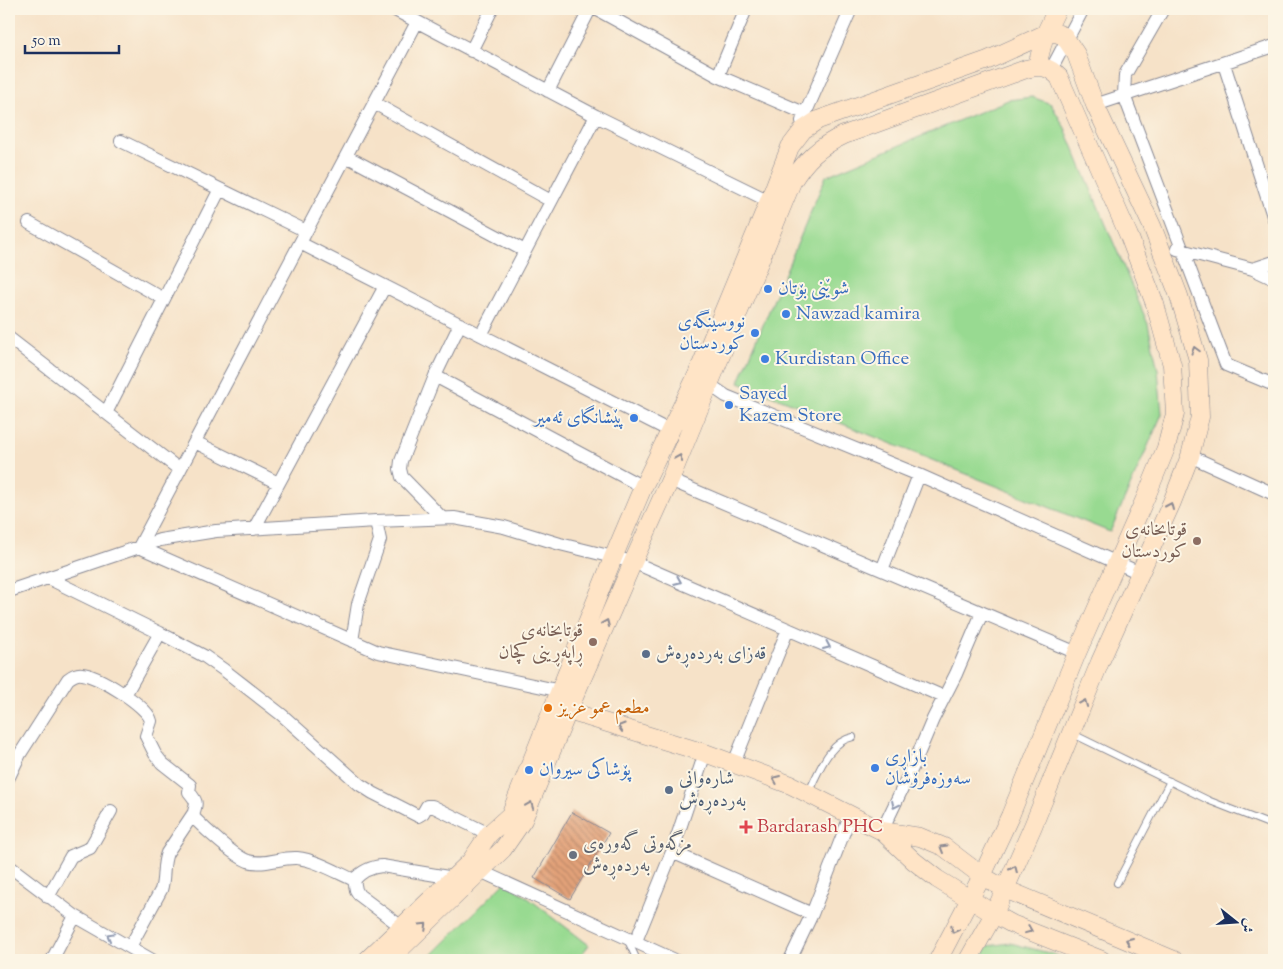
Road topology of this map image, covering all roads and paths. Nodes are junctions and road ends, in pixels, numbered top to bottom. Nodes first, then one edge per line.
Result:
1 (394, 9) edge
2 (492, 9) edge
3 (590, 9) edge
4 (596, 9) edge
5 (746, 9) edge
6 (851, 9) edge
7 (1057, 9) edge
8 (1083, 9) edge
9 (1163, 9) edge
10 (417, 22) junction
11 (1045, 34) junction
12 (1067, 40) junction
13 (1274, 46) edge
14 (471, 51) junction
15 (1224, 64) junction
16 (1044, 68) junction
17 (718, 76) junction
18 (548, 91) junction
19 (1124, 95) junction
20 (374, 103) junction
21 (1095, 105) junction
22 (804, 113) junction
23 (596, 116) junction
24 (796, 137) junction
25 (121, 141) dead end
26 (346, 156) junction
27 (220, 189) junction
28 (551, 201) junction
29 (769, 201) junction
30 (1274, 219) edge
31 (29, 222) dead end
32 (306, 231) junction
33 (300, 243) junction
34 (1160, 245) junction
35 (1181, 250) junction
36 (525, 251) junction
37 (1274, 262) edge
38 (1253, 270) junction
39 (1274, 279) edge
40 (384, 286) junction
41 (164, 300) junction
42 (460, 324) junction
43 (481, 335) junction
44 (9, 338) edge
45 (435, 376) junction
46 (710, 385) junction
47 (1274, 385) edge
48 (106, 413) junction
49 (670, 431) junction
50 (195, 442) junction
51 (1190, 456) junction
52 (180, 470) junction
53 (919, 475) junction
54 (670, 480) junction
55 (278, 483) junction
56 (643, 487) junction
57 (1274, 494) edge
58 (442, 518) junction
59 (376, 520) junction
60 (254, 529) junction
61 (139, 547) junction
62 (613, 558) junction
63 (633, 562) junction
64 (1116, 563) junction
65 (882, 570) junction
66 (1140, 573) junction
67 (48, 578) junction
68 (9, 591) edge
69 (982, 612) junction
70 (788, 629) junction
71 (160, 633) junction
72 (352, 641) junction
73 (1077, 653) junction
74 (560, 692) junction
75 (125, 695) junction
76 (944, 697) junction
77 (568, 711) junction
78 (1072, 734) junction
79 (853, 737) dead end
80 (14, 752) edge
81 (705, 753) junction
82 (734, 762) junction
83 (9, 778) edge
84 (1170, 781) junction
85 (807, 794) junction
86 (111, 811) dead end
87 (193, 814) junction
88 (851, 814) junction
89 (1274, 826) edge
90 (882, 831) junction
91 (489, 834) junction
92 (672, 852) junction
93 (9, 866) edge
94 (480, 872) junction
95 (982, 876) junction
96 (454, 878) junction
97 (354, 880) junction
98 (1117, 883) dead end
99 (1004, 889) junction
100 (48, 897) junction
101 (970, 899) junction
102 (812, 914) junction
103 (994, 914) junction
104 (76, 916) junction
105 (403, 928) junction
106 (631, 939) junction
107 (130, 947) junction
108 (52, 960) edge
109 (152, 960) edge
110 (367, 960) edge
111 (389, 960) edge
112 (637, 960) edge
113 (675, 960) edge
114 (790, 960) edge
115 (938, 960) edge
116 (968, 960) edge
117 (1102, 960) edge
118 (1174, 960) edge

1 - 10 street
2 - 14 street
3 - 18 street
4 - 17 street
5 - 17 street
6 - 22 street
7 - 11 main road
8 - 12 street
9 - 19 street
10 - 14 street
10 - 20 street
11 - 12 main road
11 - 16 main road
11 - 24 main road
12 - 16 street
12 - 21 main road
13 - 15 street
14 - 18 street
15 - 19 street
15 - 30 street
16 - 46 main road
16 - 64 main road
17 - 22 street
18 - 23 street
19 - 21 street
19 - 35 street
20 - 26 street
20 - 28 street
21 - 34 main road
22 - 24 street
23 - 28 street
23 - 29 street
24 - 29 main road
25 - 27 street
26 - 32 street
26 - 36 street
27 - 32 street
27 - 41 street
28 - 36 street
29 - 49 main road
31 - 41 street
32 - 33 street
33 - 40 street
33 - 50 street
34 - 35 street
51 -> 34 main road
35 - 38 street
35 - 47 street
36 - 43 street
37 - 38 street
38 - 39 street
40 - 42 street
40 - 55 street
41 - 48 street
42 - 43 street
42 - 45 street
43 - 49 street
44 - 48 street
45 - 56 street
45 - 58 street
46 - 53 street
54 -> 46 main road
48 - 52 street
49 - 56 main road
50 - 52 street
50 - 55 street
51 - 57 street
66 -> 51 main road
52 - 61 street
53 - 64 street
53 - 65 street
54 - 63 main road
54 - 65 street
55 - 60 street
56 - 62 main road
58 - 59 street
58 - 62 street
59 - 60 street
59 - 72 street
60 - 61 street
61 - 67 street
61 - 72 street
62 - 63 street
62 - 74 main road
63 -> 70 street
77 -> 63 main road
64 - 66 street
64 - 73 main road
65 - 69 street
78 -> 66 main road
67 - 68 street
67 - 71 street
69 - 73 street
69 - 76 street
70 -> 76 street
70 - 82 street
71 - 75 street
71 - 91 street
72 - 74 street
73 - 95 main road
74 - 91 main road
75 - 80 street
75 - 87 street
76 -> 90 street
81 -> 77 main road
94 -> 77 main road
78 - 84 lane
99 -> 78 main road
79 - 85 lane
80 - 83 street
81 - 82 main road
81 - 92 street
85 -> 82 main road
84 - 89 lane
84 - 98 lane
85 - 88 main road
86 - 100 street
87 - 97 street
87 - 107 street
88 - 90 main road
88 - 102 street
95 -> 90 main road
90 - 101 main road
91 - 96 main road
92 - 102 street
92 - 106 street
93 - 100 street
94 - 106 street
111 -> 94 main road
95 - 99 main road
95 - 101 main road
96 - 97 street
96 - 105 main road
97 - 105 street
99 - 103 main road
118 -> 99 main road
100 - 104 street
101 - 103 main road
101 -> 115 main road
102 - 114 street
103 - 116 main road
103 -> 117 main road
107 -> 104 street
104 - 108 street
105 - 110 main road
106 - 112 lane
106 - 113 street
107 - 109 street

